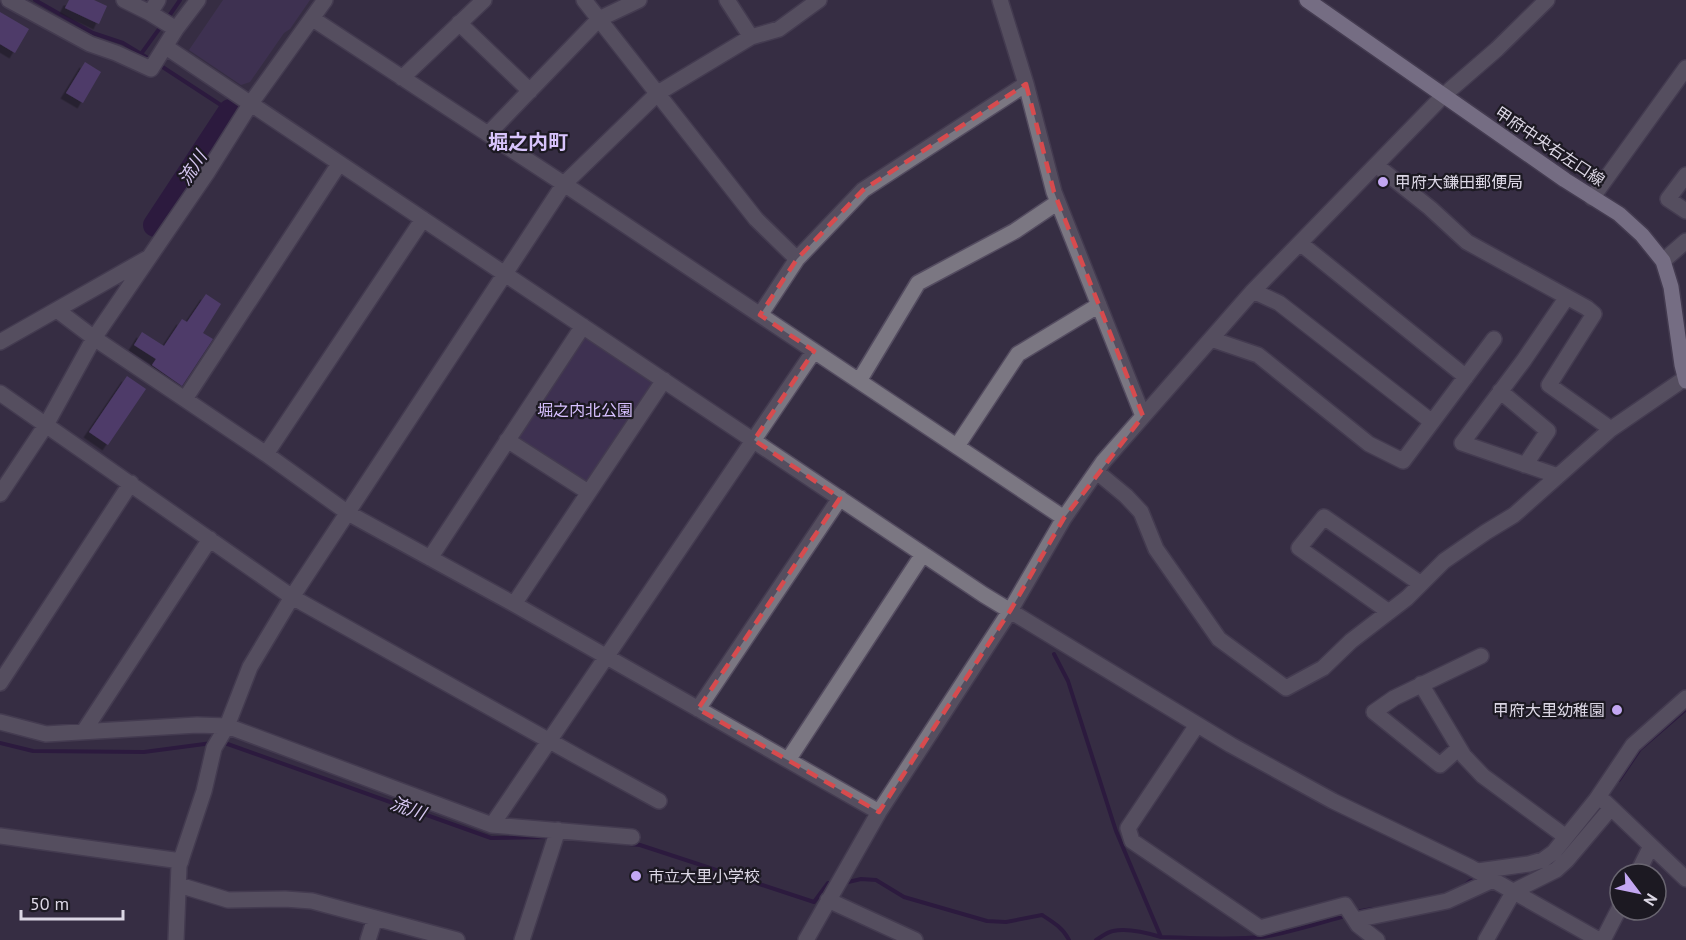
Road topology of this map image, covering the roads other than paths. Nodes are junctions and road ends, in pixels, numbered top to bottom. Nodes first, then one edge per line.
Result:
1 (9, 0) edge
2 (124, 0) edge
3 (198, 0) edge
4 (325, 0) edge
5 (484, 0) edge
6 (584, 0) edge
7 (639, 0) edge
8 (726, 0) edge
9 (819, 0) edge
10 (1000, 0) edge
11 (1307, 0) edge
12 (1547, 0) edge
13 (163, 18) edge
14 (313, 19) junction
15 (599, 20) junction
16 (459, 23) junction
17 (751, 37) junction
18 (158, 58) junction
19 (1686, 68) edge
20 (402, 78) junction
21 (1026, 84) junction
22 (530, 91) junction
23 (658, 93) junction
24 (1444, 95) junction
25 (250, 103) junction
26 (488, 134) junction
27 (339, 164) junction
28 (1376, 165) junction
29 (1686, 175) edge
30 (564, 184) junction
31 (1592, 198) junction
32 (1058, 202) junction
33 (1686, 211) edge
34 (423, 219) junction
35 (1686, 241) edge
36 (1300, 243) junction
37 (150, 257) junction
38 (797, 259) junction
39 (1663, 261) junction
40 (505, 273) junction
41 (1253, 291) junction
42 (1567, 297) junction
43 (1099, 305) junction
44 (57, 310) junction
45 (760, 315) junction
46 (583, 326) junction
47 (94, 338) junction
48 (1211, 339) junction
49 (1494, 339) dead end
50 (0, 342) edge
51 (814, 351) junction
52 (1466, 377) junction
53 (663, 380) junction
54 (1685, 380) edge
55 (859, 381) junction
56 (1500, 391) junction
57 (0, 393) edge
58 (184, 399) junction
59 (1143, 416) junction
60 (1432, 422) junction
61 (46, 425) junction
62 (1611, 429) junction
63 (507, 440) junction
64 (754, 440) junction
65 (957, 446) junction
66 (266, 454) junction
67 (1525, 465) junction
68 (1097, 472) junction
69 (1558, 476) junction
70 (131, 483) junction
71 (588, 492) junction
72 (0, 494) edge
73 (840, 498) junction
74 (348, 513) junction
75 (1064, 518) junction
76 (210, 539) junction
77 (923, 554) junction
78 (430, 558) junction
79 (1421, 584) junction
80 (292, 597) junction
81 (514, 604) junction
82 (1010, 611) junction
83 (1389, 612) junction
84 (1481, 656) dead end
85 (606, 657) junction
86 (0, 682) edge
87 (1421, 684) junction
88 (1686, 698) edge
89 (698, 709) junction
90 (0, 722) edge
91 (1197, 724) junction
92 (225, 730) junction
93 (84, 731) junction
94 (549, 741) junction
95 (1459, 748) junction
96 (788, 760) junction
97 (659, 801) dead end
98 (1605, 802) junction
99 (879, 812) junction
100 (492, 825) junction
101 (556, 834) junction
102 (0, 836) edge
103 (633, 837) dead end
104 (1566, 837) junction
105 (1652, 846) junction
106 (181, 861) junction
107 (1643, 862) edge
108 (1478, 871) junction
109 (1493, 879) junction
110 (1686, 879) edge
111 (179, 885) junction
112 (833, 891) junction
113 (1514, 891) junction
114 (375, 918) junction
115 (1355, 920) junction
116 (1611, 922) edge
117 (1579, 935) edge
118 (176, 940) edge
119 (369, 940) edge
120 (457, 940) edge
121 (522, 940) edge
122 (806, 940) edge
123 (915, 940) edge
124 (1377, 940) edge
125 (1486, 940) edge
126 (1601, 940) edge

1 - 18 street
2 - 13 street
3 - 13 street
4 - 14 street
5 - 16 street
6 - 15 street
7 - 15 street
8 - 17 street
9 - 17 street
10 - 21 street
11 - 24 main road, 甲府中央右左口線
12 - 24 street
13 - 18 street
14 - 20 street
14 - 25 street
15 - 22 street
15 - 23 street
16 - 20 street
16 - 22 street
17 - 23 street
18 - 25 street
19 - 31 street
20 - 26 street
21 - 32 street
21 - 38 street
22 - 26 street
23 - 30 street
23 - 38 street
24 - 28 street
24 - 31 main road, 甲府中央右左口線
25 - 27 street
25 - 37 street
26 - 30 street
27 - 34 street
27 - 58 street
28 - 36 street
28 - 42 street
29 - 33 street
30 - 40 street
30 - 45 street
31 - 39 main road, 甲府中央右左口線
32 - 43 street
32 - 55 street
34 - 40 street
34 - 66 street
35 - 39 street
36 - 41 street
36 - 52 street
37 - 44 street
37 - 47 street
38 - 45 street
39 - 54 main road, 甲府中央右左口線
40 - 46 street
40 - 74 street
41 - 48 street
41 - 60 street
42 - 56 street
42 - 62 street
43 - 59 street
43 - 65 street
44 - 47 street
44 - 50 street
45 - 51 street
46 - 53 street
46 - 63 street
47 - 58 street
47 - 61 street
48 - 59 street
48 - 60 street
49 - 52 street
51 - 55 street
51 - 64 street
52 - 60 street
53 - 64 street
53 - 71 street
54 - 62 street
55 - 65 street
56 - 67 street
56 - 67 street
57 - 61 street
58 - 66 street
59 - 68 street
61 - 70 street
61 - 72 street
62 - 69 street
63 - 71 street
63 - 78 street
64 - 73 street
64 - 85 street
65 - 75 street
66 - 74 street
67 - 69 street
68 - 75 street
68 - 83 street
69 - 79 street
70 - 76 street
70 - 86 street
71 - 81 street
73 - 77 street
73 - 89 street
74 - 78 street
74 - 80 street
75 - 82 street
76 - 80 street
76 - 93 street
77 - 82 street
77 - 96 street
78 - 81 street
79 - 83 street
79 - 83 street
80 - 92 street
80 - 94 street
81 - 85 street
82 - 91 street
82 - 99 street
84 - 87 street
85 - 89 street
85 - 94 street
87 - 95 street
87 - 95 street
88 - 98 street
89 - 96 street
90 - 93 street
91 - 108 street
91 - 115 street
92 - 93 street
92 - 100 street
92 - 106 street
94 - 97 street
94 - 100 street
95 - 104 street
96 - 99 street
98 - 104 street
98 - 105 street
98 - 113 street
99 - 112 street
100 - 101 street
101 - 103 street
101 - 121 street
102 - 106 street
104 - 108 street
105 - 107 street
105 - 110 street
106 - 111 street
108 - 109 street
109 - 113 street
109 - 115 street
111 - 114 street
111 - 118 street
112 - 122 street
112 - 123 street
113 - 117 street
113 - 125 street
114 - 119 street
114 - 120 street
115 - 124 street
116 - 126 street
117 - 126 street

